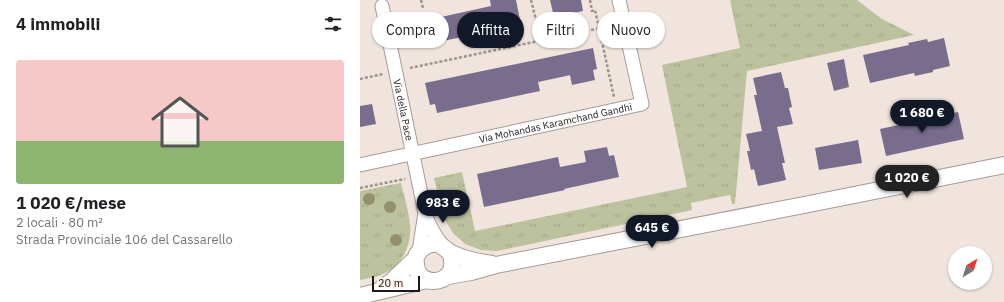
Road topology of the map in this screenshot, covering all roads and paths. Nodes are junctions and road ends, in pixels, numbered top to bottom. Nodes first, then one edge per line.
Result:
1 (421, 0) edge
2 (531, 0) edge
3 (590, 0) edge
4 (619, 0) edge
5 (381, 2) edge
6 (423, 8) dead end
7 (534, 12) edge
8 (622, 12) edge
9 (597, 19) edge
10 (532, 42) edge
11 (603, 48) edge
12 (630, 48) edge
13 (396, 71) junction
14 (360, 79) edge
15 (617, 109) junction
16 (412, 154) junction
17 (360, 165) edge
18 (1004, 165) edge
19 (417, 176) junction
20 (360, 188) edge
21 (425, 213) junction
22 (446, 249) junction
23 (417, 255) junction
24 (496, 265) junction
25 (448, 276) junction
26 (427, 280) junction
27 (367, 294) edge

1 - 6 path
2 - 7 path
3 - 9 path
4 - 8 street, Via Mohandas Karamchand Gandhi
5 - 13 street, Via della Pace
10 - 13 path
11 - 15 path
12 - 15 street, Via Mohandas Karamchand Gandhi
13 - 14 path
13 - 16 street, Via della Pace
15 - 16 street, Via Mohandas Karamchand Gandhi
16 - 17 street, Via Mohandas Karamchand Gandhi
16 - 19 street, Via della Pace
18 - 24 street
19 - 20 path
19 - 21 street, Via della Pace
21 - 22 street, Via della Pace
21 - 23 street, Via della Pace
22 - 23 street
22 - 24 street
22 - 25 street
23 - 26 street
23 - 27 street
24 - 25 street
25 - 26 street
26 - 27 street

